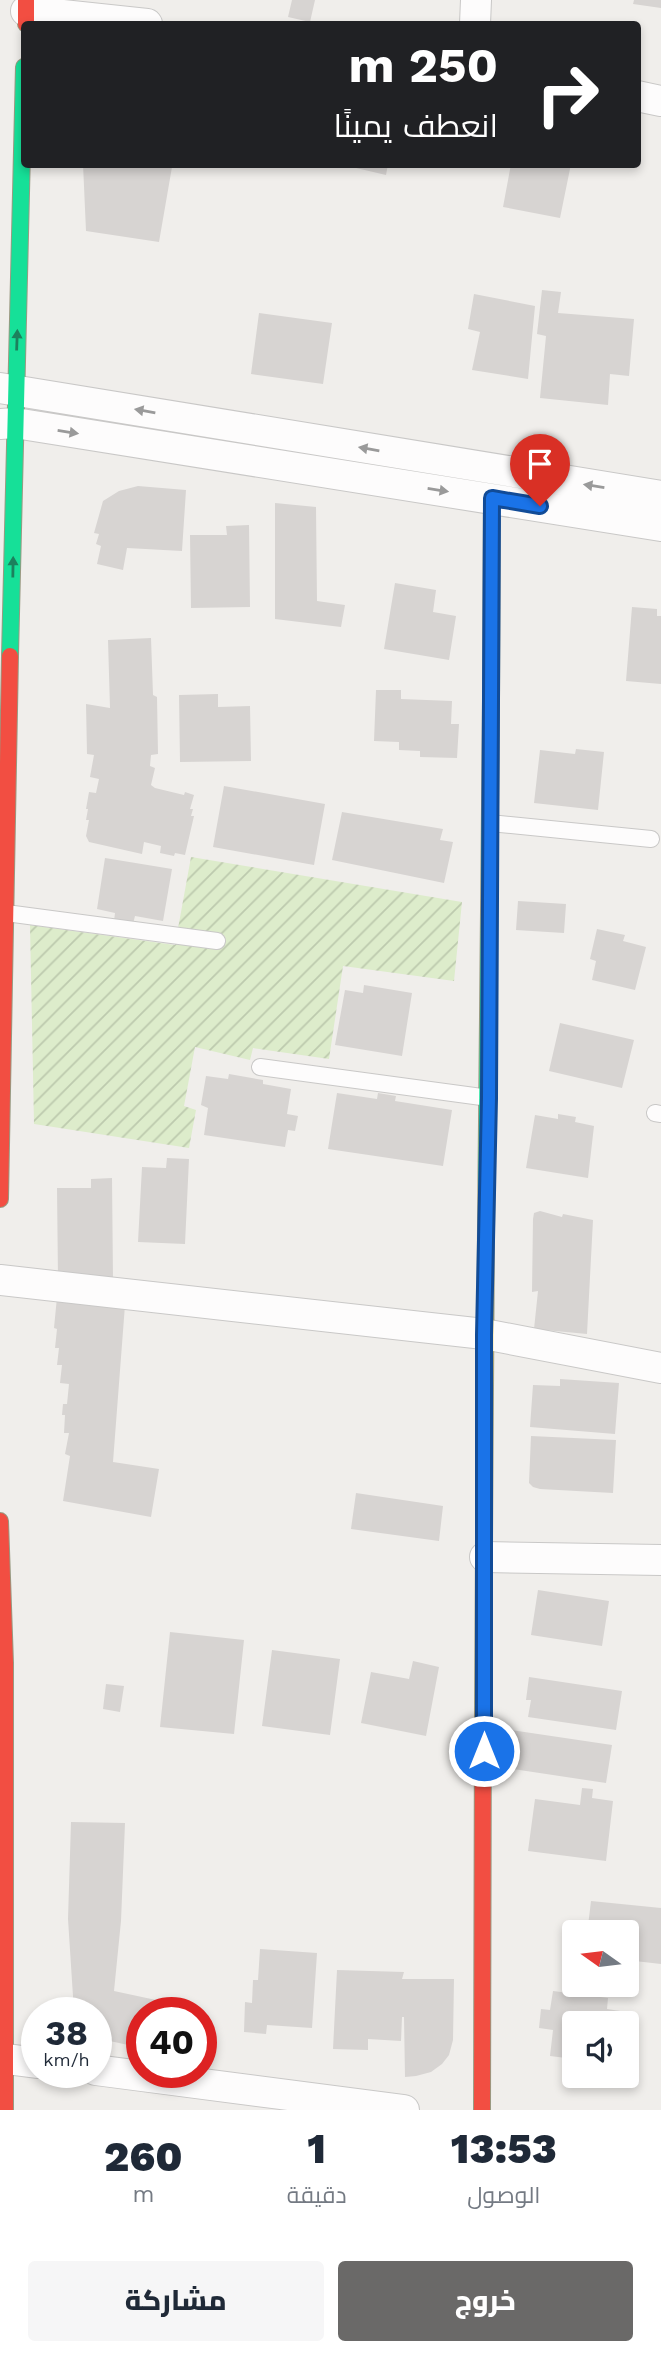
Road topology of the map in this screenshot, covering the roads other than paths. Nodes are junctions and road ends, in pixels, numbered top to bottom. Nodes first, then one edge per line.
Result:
1 (476, 0) edge
2 (26, 12) edge
3 (117, 21) edge
4 (475, 21) edge
5 (641, 97) edge
6 (661, 102) edge
7 (21, 127) edge
8 (8, 388) edge
9 (8, 424) edge
10 (661, 496) edge
11 (492, 498) junction
12 (661, 526) edge
13 (490, 823) junction
14 (651, 839) dead end
15 (6, 913) junction
16 (217, 941) dead end
17 (260, 1067) dead end
18 (489, 1098) junction
19 (0, 1199) edge
20 (0, 1280) edge
21 (484, 1335) junction
22 (661, 1368) edge
23 (0, 1521) edge
24 (485, 1557) junction
25 (661, 1560) edge
26 (2, 2058) edge
27 (21, 2061) edge
28 (112, 2072) edge
29 (5, 2110) edge
30 (404, 2110) edge
31 (482, 2110) edge

1 - 4 street
2 - 3 street
5 - 6 street
8 -> 7 street
8 - 9 street
10 -> 8 street
9 -> 11 street
15 -> 9 street
11 - 12 street
11 - 13 street
13 - 14 lane
13 - 18 street
15 - 16 lane
15 - 19 street
17 - 18 lane
18 - 21 street
20 - 21 street
21 - 22 street
21 - 24 street
23 - 26 street
24 - 25 street
24 - 31 street
26 - 27 street
26 - 29 street
28 - 30 street

